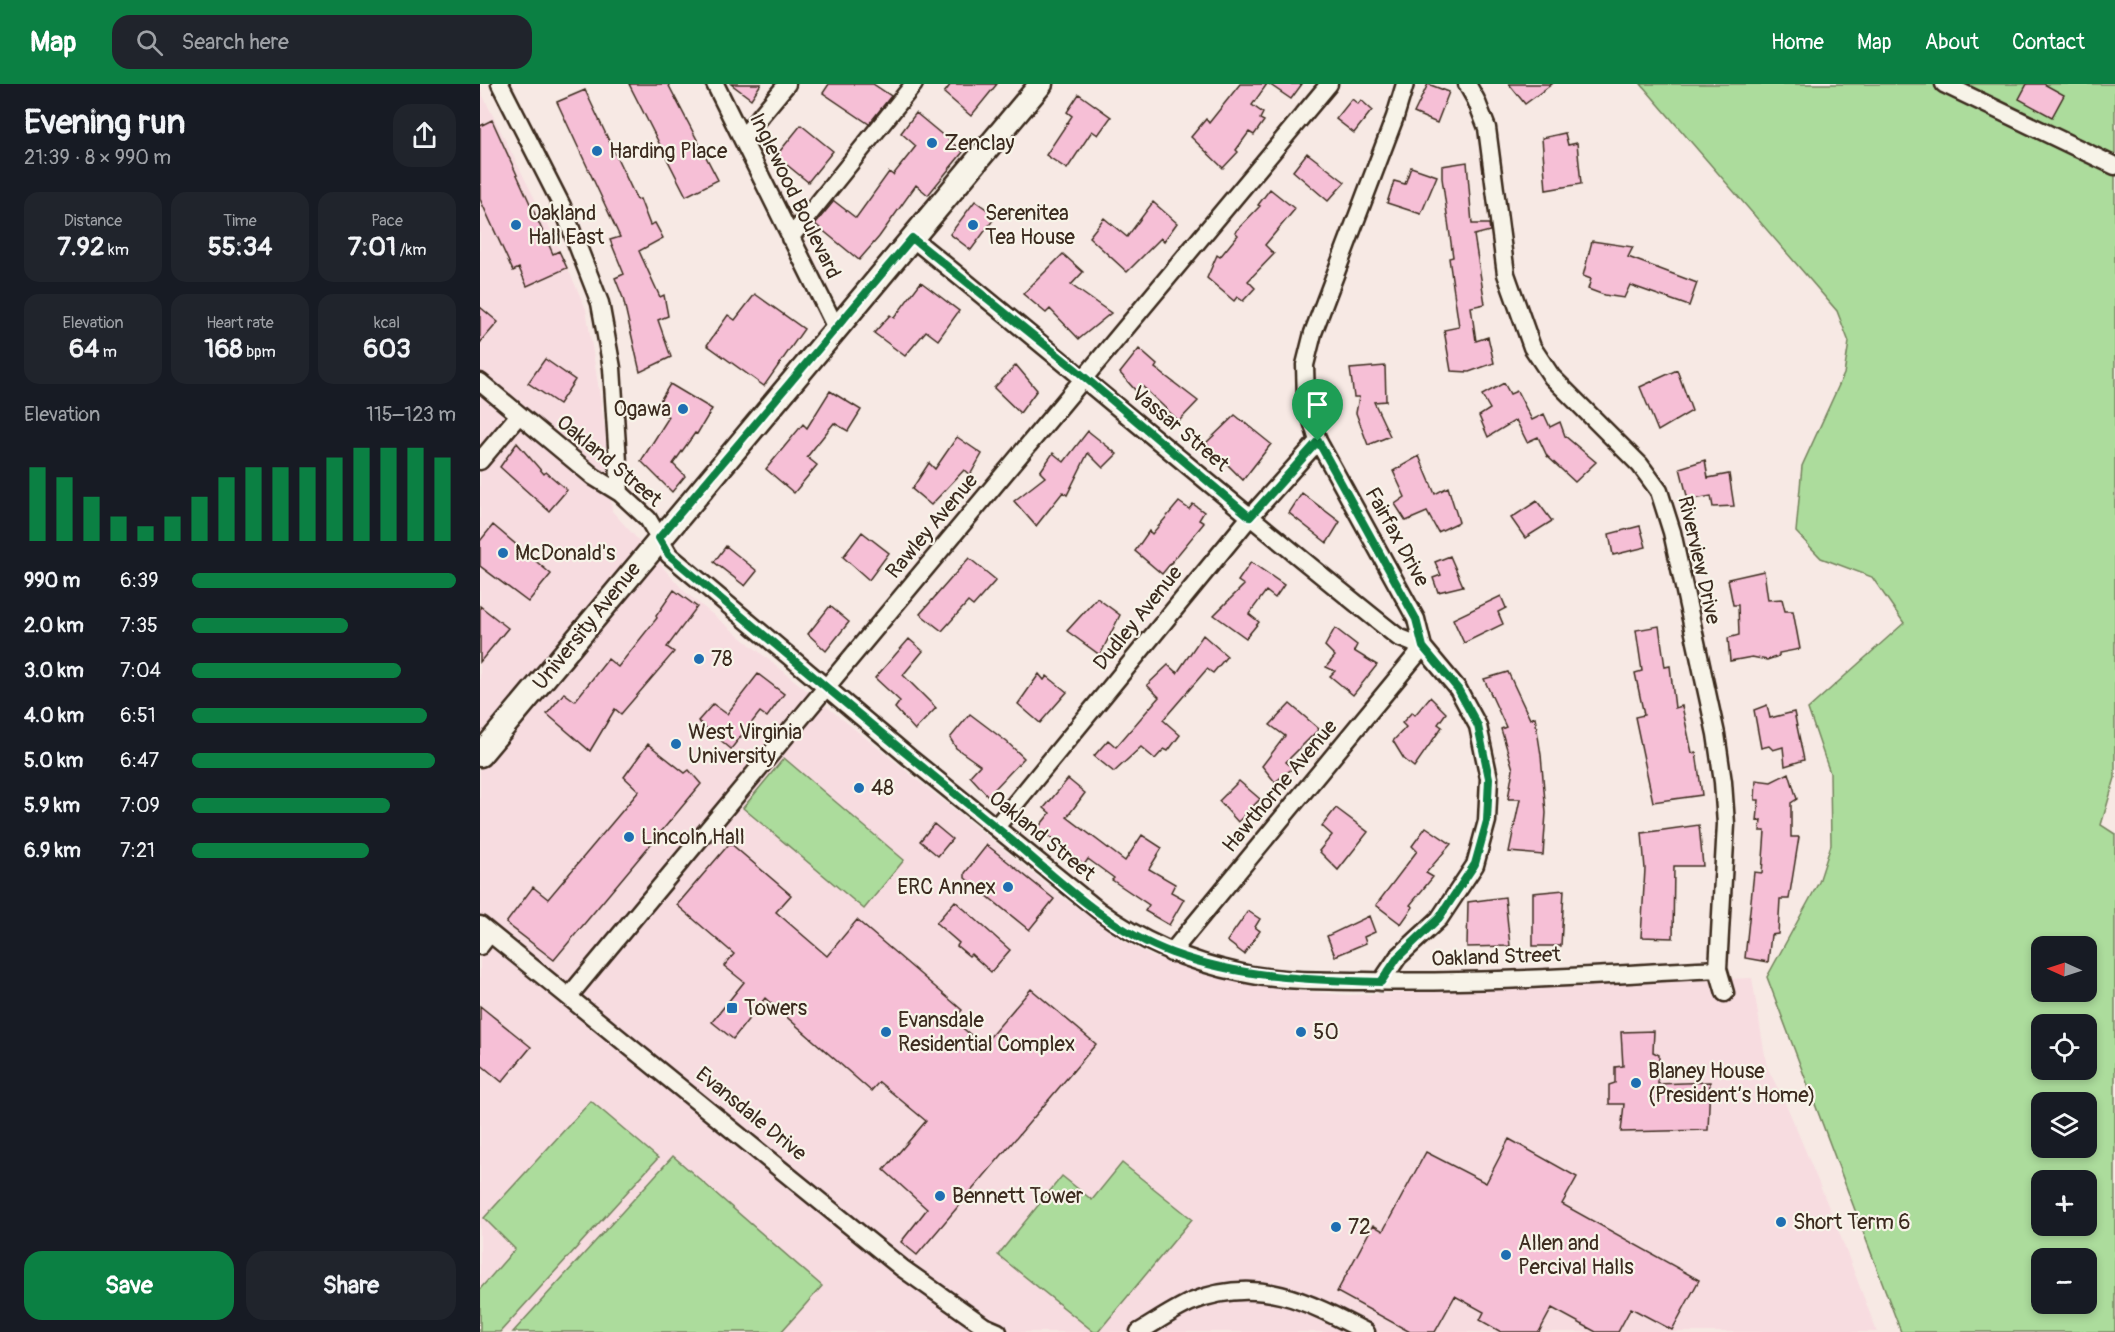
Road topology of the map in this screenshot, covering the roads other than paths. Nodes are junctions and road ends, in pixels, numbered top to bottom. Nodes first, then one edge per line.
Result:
1 (501, 84) edge
2 (715, 84) edge
3 (787, 84) edge
4 (914, 84) edge
5 (1041, 84) edge
6 (1329, 84) edge
7 (1405, 84) edge
8 (1467, 84) edge
9 (1944, 84) edge
10 (741, 138) junction
11 (2115, 166) edge
12 (790, 238) junction
13 (912, 238) junction
14 (836, 328) junction
15 (1084, 377) junction
16 (480, 382) edge
17 (519, 415) junction
18 (1318, 441) junction
19 (480, 461) edge
20 (620, 493) junction
21 (1250, 517) junction
22 (659, 538) junction
23 (1423, 647) junction
24 (826, 688) junction
25 (480, 755) edge
26 (996, 827) junction
27 (483, 934) edge
28 (1171, 953) junction
29 (1718, 969) junction
30 (1381, 982) junction
31 (1725, 993) dead end
32 (569, 996) junction
33 (998, 1332) edge
34 (1139, 1332) edge
35 (1366, 1332) edge

1 - 20 street
2 - 10 street, Inglewood Boulevard
3 - 10 street
4 - 12 street
5 - 13 street, University Avenue
6 - 15 street, Rawley Avenue
7 - 18 street, Fairfax Drive
8 - 29 street, Riverview Drive
9 - 11 street
10 - 12 street, Inglewood Boulevard
12 - 14 street, Inglewood Boulevard
13 - 14 street, University Avenue
13 - 15 street, Vassar Street
14 - 22 street, University Avenue
15 - 21 street, Vassar Street
15 - 24 street, Rawley Avenue
16 - 17 street, Oakland Street
17 - 19 street
17 - 20 street, Oakland Street
18 - 21 street, Dudley Avenue
18 - 23 street, Fairfax Drive
20 - 22 street, Oakland Street
21 - 23 street, Vassar Street
21 - 26 street, Dudley Avenue
22 - 24 street, Oakland Street
22 - 25 street, University Avenue
23 - 28 street, Hawthorne Avenue
23 - 30 street, Fairfax Drive
24 - 26 street, Oakland Street
24 - 32 street, Rawley Avenue
26 - 28 street, Oakland Street
27 - 32 street, Evansdale Drive
28 - 30 street, Oakland Street
29 - 30 street, Oakland Street
29 - 31 street, Riverview Drive
32 - 33 street, Evansdale Drive
34 - 35 street

